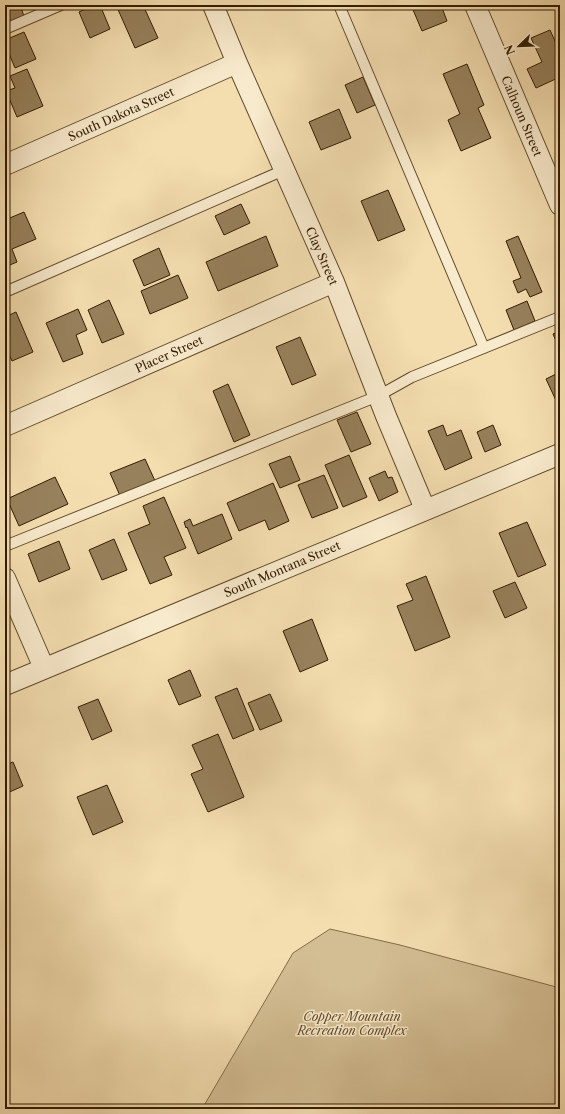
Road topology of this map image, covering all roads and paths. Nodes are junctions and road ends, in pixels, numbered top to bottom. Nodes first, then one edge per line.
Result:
1 (61, 5) edge
2 (214, 5) edge
3 (339, 5) edge
4 (476, 5) edge
5 (5, 29) edge
6 (237, 63) junction
7 (5, 165) edge
8 (284, 170) junction
9 (560, 206) edge
10 (334, 282) junction
11 (5, 292) edge
12 (560, 317) edge
13 (484, 348) junction
14 (378, 396) junction
15 (5, 426) edge
16 (560, 454) edge
17 (426, 509) junction
18 (5, 546) edge
19 (5, 578) edge
20 (44, 668) junction
21 (5, 685) edge

1 - 5 lane
2 - 6 street, Clay Street
3 - 13 lane
4 - 9 street, Calhoun Street
6 - 7 street, South Dakota Street
6 - 8 street, Clay Street
8 - 10 street, Clay Street
8 - 11 lane
10 - 14 street, Clay Street
10 - 15 street, Placer Street
12 - 13 lane
13 - 14 lane
14 - 17 street, Clay Street
14 - 18 lane
16 - 17 street, South Montana Street
17 - 20 street, South Montana Street
19 - 20 street
20 - 21 street, South Montana Street

